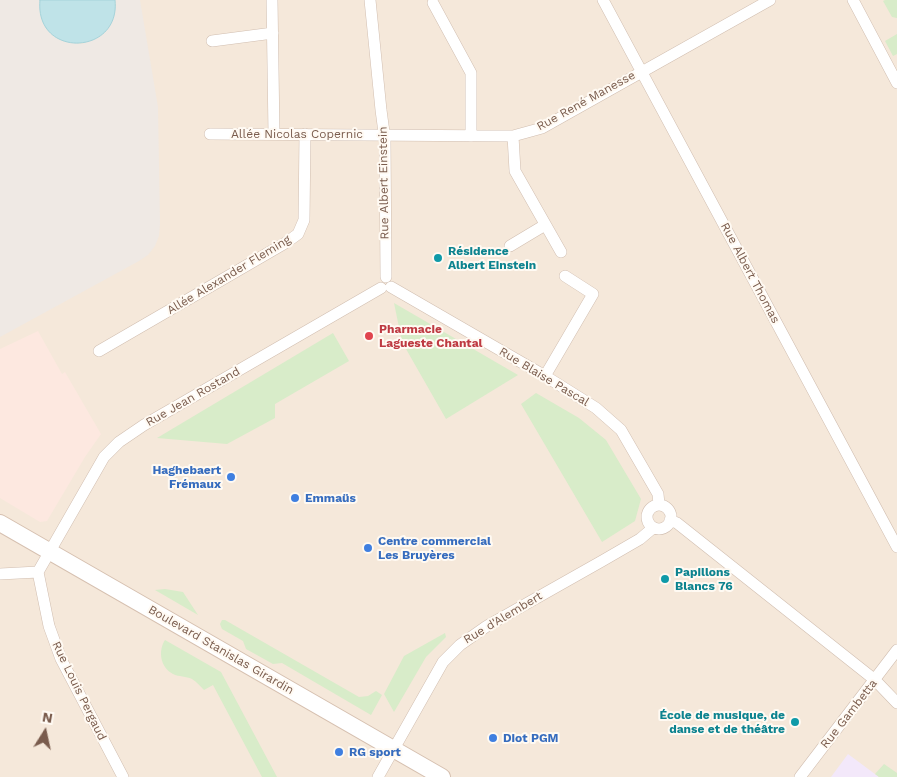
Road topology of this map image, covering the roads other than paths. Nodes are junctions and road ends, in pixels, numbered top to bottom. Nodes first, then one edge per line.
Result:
1 (272, 0) edge
2 (370, 0) edge
3 (603, 0) edge
4 (770, 0) edge
5 (853, 0) edge
6 (433, 4) dead end
7 (273, 33) junction
8 (212, 41) dead end
9 (642, 71) junction
10 (897, 83) edge
11 (210, 134) dead end
12 (274, 134) junction
13 (305, 134) junction
14 (384, 134) junction
15 (471, 136) junction
16 (513, 136) junction
17 (545, 225) junction
18 (510, 246) dead end
19 (562, 252) dead end
20 (565, 276) dead end
21 (386, 284) junction
22 (99, 351) dead end
23 (545, 376) junction
24 (659, 504) junction
25 (670, 520) junction
26 (0, 523) edge
27 (653, 528) junction
28 (897, 547) edge
29 (50, 552) junction
30 (38, 572) junction
31 (0, 574) edge
32 (897, 650) edge
33 (875, 680) junction
34 (897, 703) edge
35 (393, 749) junction
36 (123, 777) edge
37 (378, 777) edge
38 (442, 777) edge
39 (800, 777) edge

1 - 7 street
2 - 14 street, Rue Albert Einstein
3 - 9 street, Rue Albert Thomas
4 - 9 street, Rue René Manesse
5 - 10 street
6 - 15 street
7 - 8 street
7 - 12 street
9 - 16 street, Rue René Manesse
9 - 28 street, Rue Albert Thomas
11 - 12 street, Allée Nicolas Copernic
12 - 13 street, Allée Nicolas Copernic
13 - 14 street, Allée Nicolas Copernic
13 - 22 street, Allée Alexander Fleming
14 - 15 street, Rue René Manesse
14 - 21 street, Rue Albert Einstein
15 - 16 street, Rue René Manesse
16 - 17 street
17 - 18 street
17 - 19 street
20 - 23 street
21 - 23 street, Rue Blaise Pascal
21 - 29 street, Rue Jean Rostand
23 - 24 street, Rue Blaise Pascal
24 - 25 street
24 - 27 street
25 - 27 street
25 - 33 street
26 - 29 main road, Boulevard Stanislas Girardin
27 - 35 street, Rue d'Alembert
29 - 30 street, Rue Jean Rostand
29 - 35 main road, Boulevard Stanislas Girardin
30 - 31 street
30 - 36 street, Rue Louis Pergaud
32 - 33 street, Rue Gambetta
33 - 34 street
33 - 39 street, Rue Gambetta
35 - 37 street, Rue d'Alembert
35 - 38 main road, Boulevard Stanislas Girardin

